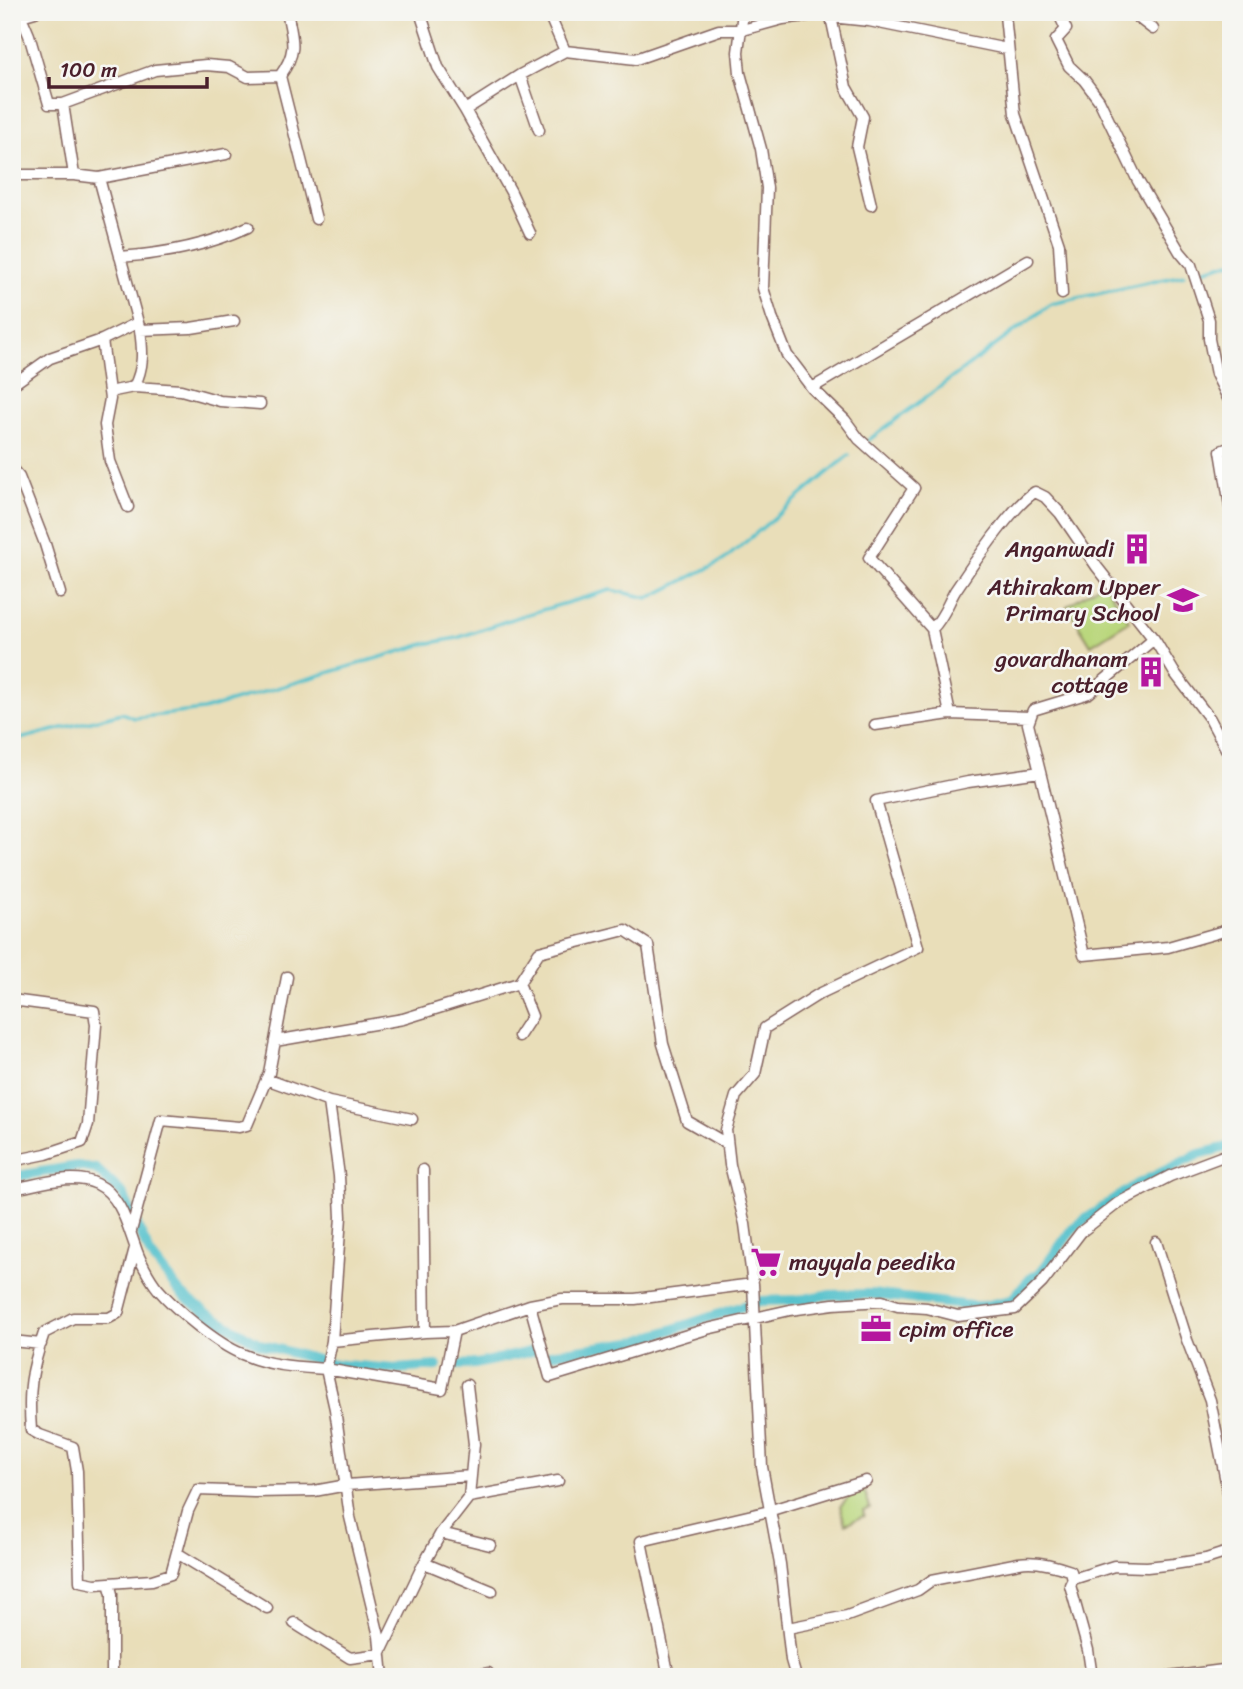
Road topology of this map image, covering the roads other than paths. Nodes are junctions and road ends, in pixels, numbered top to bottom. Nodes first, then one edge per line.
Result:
1 (35, 12) edge
2 (287, 12) edge
3 (420, 12) edge
4 (548, 12) edge
5 (743, 12) edge
6 (1017, 12) edge
7 (1058, 12) edge
8 (1131, 12) edge
9 (1004, 14) edge
10 (16, 16) edge
11 (831, 17) junction
12 (1153, 29) dead end
13 (742, 30) junction
14 (1007, 49) junction
15 (565, 51) junction
16 (520, 75) junction
17 (280, 76) junction
18 (63, 104) junction
19 (465, 110) junction
20 (538, 130) dead end
21 (226, 154) dead end
22 (12, 175) edge
23 (74, 175) junction
24 (99, 178) junction
25 (871, 205) dead end
26 (316, 219) dead end
27 (248, 226) dead end
28 (530, 233) dead end
29 (120, 257) junction
30 (1028, 260) dead end
31 (1062, 295) dead end
32 (234, 321) dead end
33 (138, 327) junction
34 (102, 340) junction
35 (12, 385) edge
36 (134, 387) junction
37 (812, 388) junction
38 (109, 391) junction
39 (260, 404) dead end
40 (1231, 404) edge
41 (1231, 447) edge
42 (12, 469) edge
43 (128, 507) dead end
44 (1231, 512) edge
45 (60, 593) dead end
46 (932, 629) junction
47 (1154, 639) junction
48 (950, 714) junction
49 (1030, 717) junction
50 (875, 725) dead end
51 (1231, 758) edge
52 (1040, 772) junction
53 (1231, 929) edge
54 (287, 977) dead end
55 (519, 983) junction
56 (12, 1000) edge
57 (519, 1036) dead end
58 (275, 1041) junction
59 (266, 1079) junction
60 (329, 1102) junction
61 (412, 1119) dead end
62 (727, 1144) junction
63 (1231, 1153) edge
64 (12, 1161) edge
65 (423, 1170) dead end
66 (12, 1189) edge
67 (131, 1230) junction
68 (1156, 1242) dead end
69 (135, 1248) junction
70 (753, 1289) junction
71 (530, 1304) junction
72 (754, 1317) junction
73 (454, 1331) junction
74 (425, 1332) junction
75 (12, 1341) edge
76 (332, 1341) junction
77 (41, 1344) junction
78 (326, 1368) junction
79 (467, 1385) dead end
80 (471, 1476) junction
81 (558, 1481) dead end
82 (866, 1481) dead end
83 (346, 1485) junction
84 (469, 1497) junction
85 (1231, 1507) edge
86 (772, 1510) junction
87 (441, 1534) junction
88 (490, 1545) dead end
89 (1231, 1551) edge
90 (177, 1553) junction
91 (425, 1563) junction
92 (1073, 1579) junction
93 (109, 1583) junction
94 (492, 1591) dead end
95 (267, 1608) dead end
96 (294, 1623) dead end
97 (788, 1628) junction
98 (380, 1654) junction
99 (1231, 1669) edge
100 (488, 1673) dead end
101 (112, 1677) edge
102 (383, 1677) edge
103 (468, 1677) edge
104 (668, 1677) edge
105 (796, 1677) edge
106 (1092, 1677) edge
107 (1169, 1677) edge

1 - 10 street
2 - 17 street
3 - 19 street
4 - 15 street
5 - 13 street
6 - 9 street
7 - 40 street
8 - 12 street
9 - 14 street
10 - 18 street
11 - 13 street
11 - 14 street
11 - 25 street
13 - 15 street
13 - 37 street
14 - 31 street
15 - 16 street
16 - 19 street
16 - 20 street
17 - 18 street
17 - 26 street
18 - 23 street
19 - 28 street
21 - 24 street
22 - 23 street
23 - 24 street
24 - 29 street
27 - 29 street
29 - 33 street
30 - 37 street
32 - 33 street
33 - 34 street
33 - 36 street
34 - 35 street
34 - 38 street
36 - 38 street
36 - 39 street
37 - 46 street
38 - 43 street
41 - 44 street
42 - 45 street
46 - 47 street
46 - 48 street
47 - 49 street
47 - 51 street
48 - 49 street
48 - 50 street
49 - 52 street
52 - 53 street
52 - 62 street
54 - 58 street
55 - 57 street
55 - 58 street
55 - 62 street
56 - 64 street
58 - 59 street
59 - 60 street
59 - 67 street
60 - 61 street
60 - 76 street
62 - 70 street
63 - 72 street
65 - 74 street
66 - 67 street
67 - 69 street
68 - 85 street
69 - 77 street
69 - 78 street
70 - 71 street
70 - 72 street
71 - 72 street
71 - 73 street
72 - 86 street
73 - 74 street
73 - 78 street
74 - 76 street
75 - 77 street
76 - 78 street
77 - 93 street
78 - 83 street
79 - 80 street
80 - 83 street
80 - 84 street
81 - 84 street
82 - 86 street
83 - 90 street
83 - 98 street
84 - 87 street
86 - 97 street
86 - 104 street
87 - 88 street
87 - 91 street
89 - 92 street
90 - 93 street
90 - 95 street
91 - 94 street
91 - 98 street
92 - 97 street
92 - 106 street
93 - 101 street
96 - 98 street
97 - 105 street
98 - 102 street
99 - 107 street
100 - 103 street

